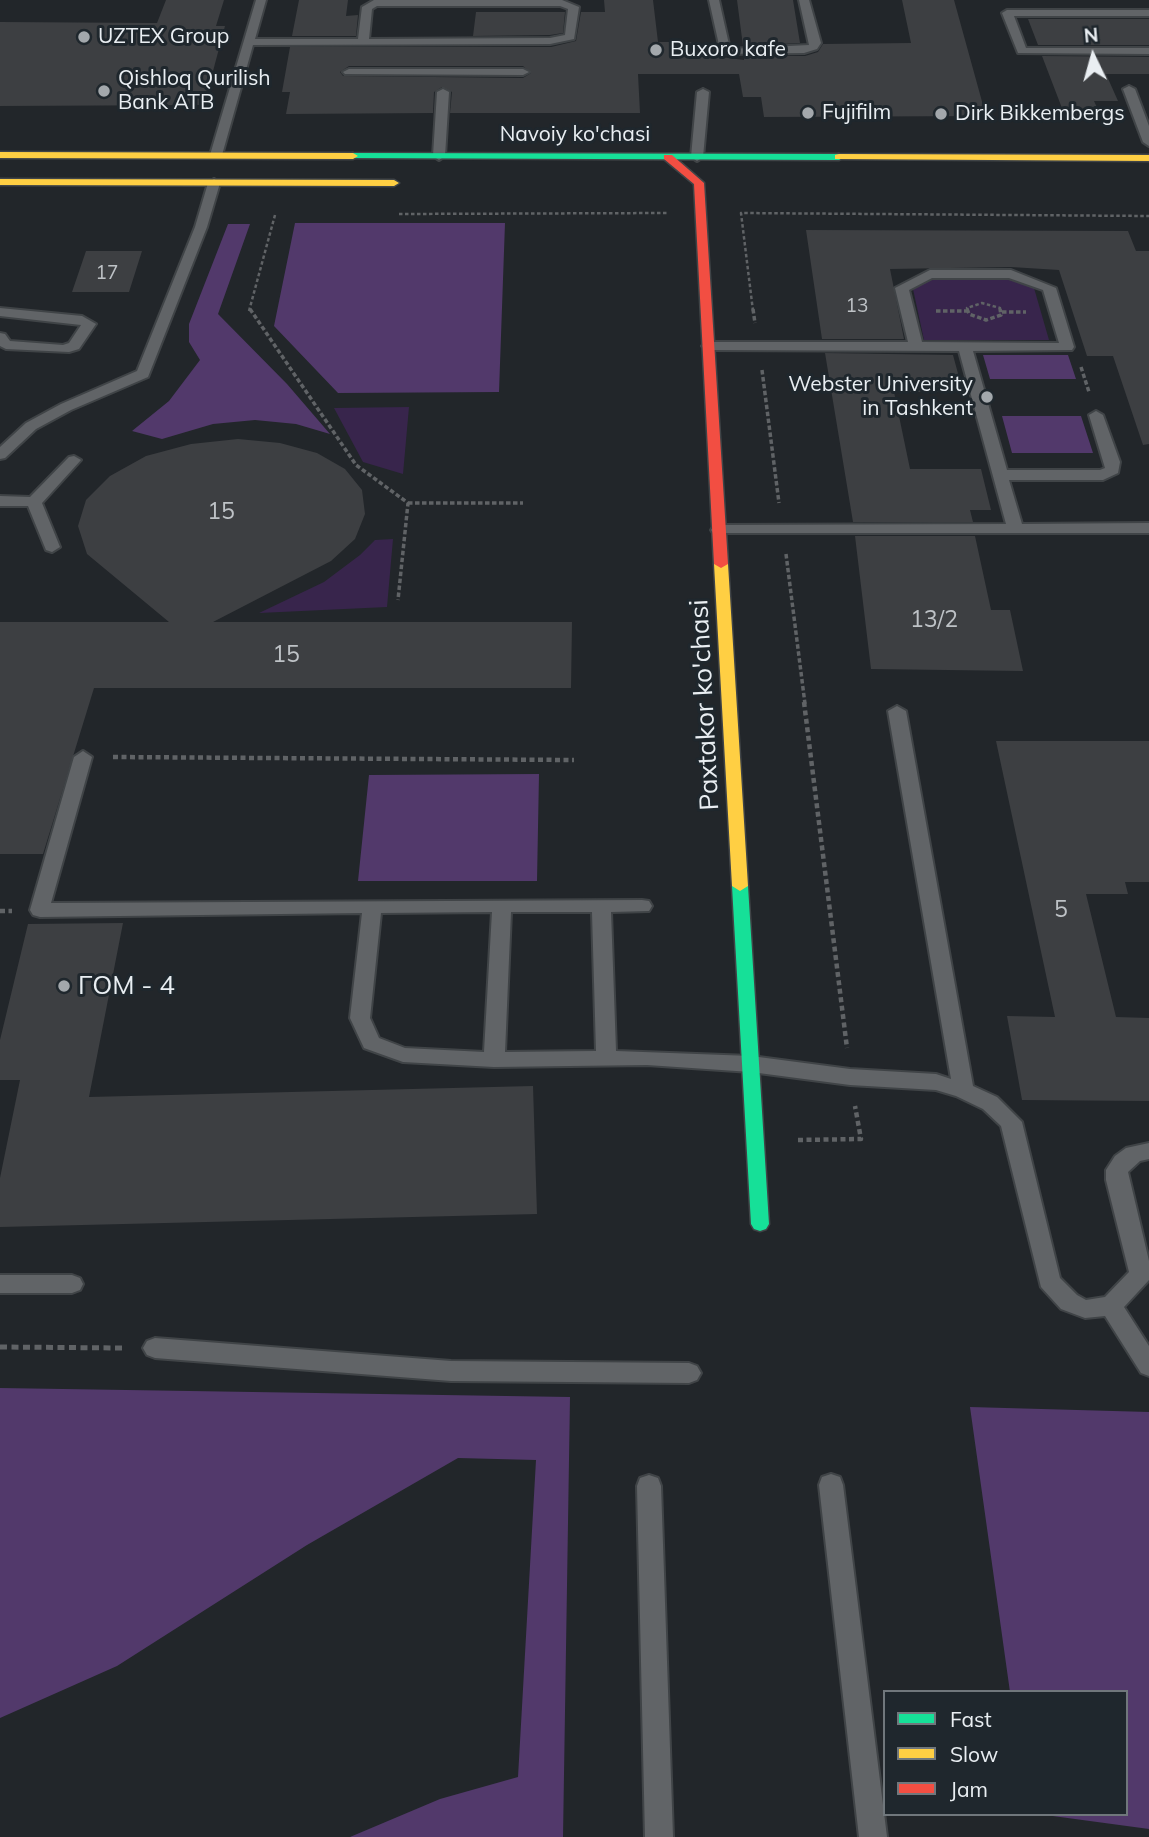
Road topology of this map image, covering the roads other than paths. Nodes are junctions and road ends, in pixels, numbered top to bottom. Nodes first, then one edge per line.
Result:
1 (261, 0) edge
2 (714, 0) edge
3 (804, 0) edge
4 (1149, 13) edge
5 (248, 42) junction
6 (363, 42) junction
7 (1149, 51) edge
8 (349, 72) dead end
9 (523, 72) dead end
10 (1129, 89) dead end
11 (443, 92) dead end
12 (703, 92) dead end
13 (1149, 142) edge
14 (0, 155) edge
15 (216, 155) junction
16 (439, 156) junction
17 (572, 156) junction
18 (668, 157) junction
19 (697, 157) junction
20 (792, 157) junction
21 (1149, 158) edge
22 (738, 172) dead end
23 (579, 173) dead end
24 (410, 179) dead end
25 (0, 182) edge
26 (707, 182) junction
27 (214, 183) junction
28 (675, 183) dead end
29 (0, 313) edge
30 (18, 314) junction
31 (0, 336) edge
32 (709, 346) junction
33 (916, 346) junction
34 (965, 346) junction
35 (1096, 415) road end
36 (0, 456) edge
37 (74, 460) dead end
38 (1001, 475) junction
39 (0, 501) edge
40 (34, 502) junction
41 (1015, 528) junction
42 (1149, 528) edge
43 (719, 530) junction
44 (52, 547) dead end
45 (897, 711) dead end
46 (83, 757) road end
47 (502, 905) junction
48 (601, 905) junction
49 (642, 906) dead end
50 (372, 908) junction
51 (607, 1058) junction
52 (494, 1060) junction
53 (751, 1064) junction
54 (963, 1090) junction
55 (1149, 1151) edge
56 (760, 1224) dead end
57 (1145, 1275) edge
58 (0, 1284) edge
59 (72, 1284) dead end
60 (1111, 1306) junction
61 (155, 1348) road end
62 (1149, 1366) edge
63 (689, 1373) dead end
64 (831, 1485) dead end
65 (649, 1486) dead end
66 (659, 1837) edge
67 (873, 1837) edge

1 - 5 lane
2 - 3 lane
4 - 7 lane
5 - 6 lane
5 - 15 lane
6 - 6 lane
8 - 9 lane
10 - 13 lane
11 - 16 lane
12 - 19 lane
14 - 15 main road, Navoiy ko'chasi
15 - 16 main road, Navoiy ko'chasi
16 - 17 main road, Navoiy ko'chasi
17 - 18 main road, Navoiy ko'chasi
17 - 23 main road
18 - 19 main road, Navoiy ko'chasi
18 - 26 main road
19 - 20 main road, Navoiy ko'chasi
20 - 21 main road, Navoiy ko'chasi
20 - 22 main road
24 - 27 main road
25 - 27 main road
26 - 28 main road
26 - 32 main road, Paxtakor ko'chasi
27 - 36 lane
29 - 30 lane
30 - 31 lane
30 - 31 lane
32 - 33 lane
32 - 43 main road, Paxtakor ko'chasi
33 - 34 lane
33 - 34 lane
34 - 38 lane
35 - 38 lane
37 - 40 lane
38 - 41 lane
39 - 40 lane
40 - 44 lane
41 - 42 lane
41 - 43 lane
43 - 53 main road, Paxtakor ko'chasi
45 - 54 lane
46 - 50 lane
47 - 48 lane
47 - 50 lane
47 - 52 lane
48 - 49 lane
48 - 51 lane
50 - 52 lane
51 - 52 lane
51 - 53 lane
53 - 54 lane
53 - 56 main road, Paxtakor ko'chasi
54 - 60 lane
55 - 57 lane
57 - 60 lane
58 - 59 lane
60 - 62 lane
61 - 63 lane
64 - 67 lane
65 - 66 lane

